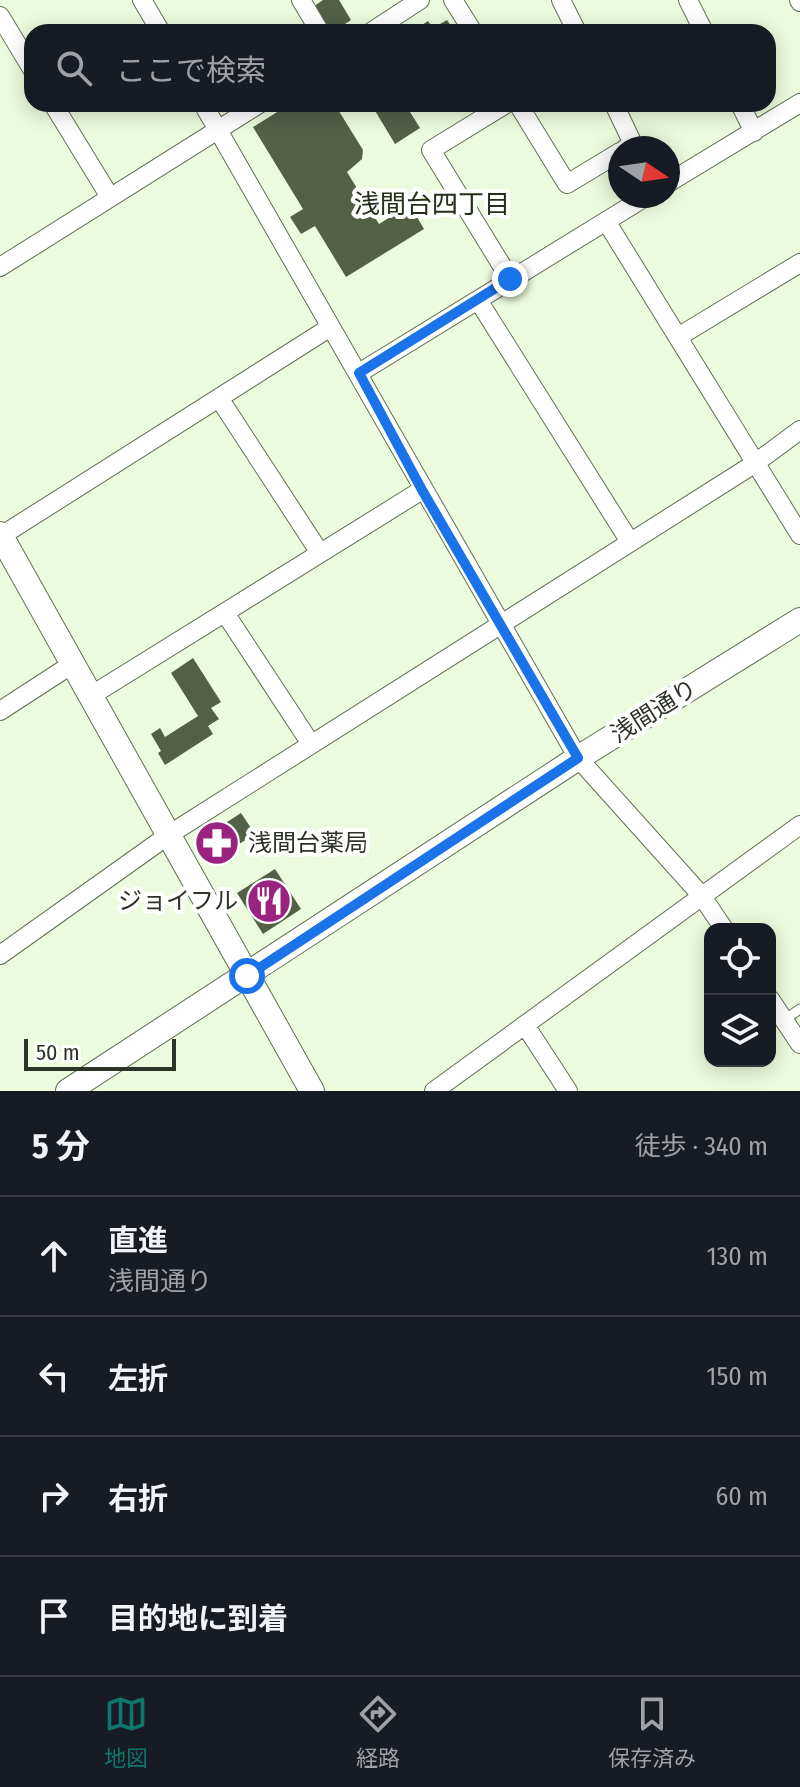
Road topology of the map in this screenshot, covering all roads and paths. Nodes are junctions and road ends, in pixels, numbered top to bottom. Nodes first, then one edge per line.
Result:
1 (142, 0) edge
2 (301, 0) edge
3 (420, 0) edge
4 (453, 0) edge
5 (561, 0) edge
6 (688, 0) edge
7 (0, 16) edge
8 (156, 24) edge
9 (315, 24) edge
10 (383, 24) edge
11 (468, 24) edge
12 (573, 24) edge
13 (700, 24) edge
14 (24, 56) edge
15 (800, 103) edge
16 (58, 112) edge
17 (207, 112) edge
18 (247, 112) edge
19 (493, 112) edge
20 (523, 112) edge
21 (618, 112) edge
22 (744, 112) edge
23 (218, 131) junction
24 (754, 132) junction
25 (629, 136) edge
26 (608, 159) edge
27 (680, 176) edge
28 (110, 197) junction
29 (627, 208) edge
30 (606, 221) junction
31 (800, 263) edge
32 (0, 267) edge
33 (510, 279) junction
34 (478, 300) junction
35 (329, 328) junction
36 (678, 337) junction
37 (359, 373) junction
38 (219, 398) junction
39 (800, 430) edge
40 (754, 464) junction
41 (422, 490) junction
42 (0, 535) edge
43 (800, 535) edge
44 (630, 542) junction
45 (320, 553) junction
46 (225, 613) junction
47 (800, 620) edge
48 (500, 622) junction
49 (74, 663) junction
50 (92, 695) junction
51 (0, 711) edge
52 (311, 744) junction
53 (578, 758) junction
54 (800, 825) edge
55 (170, 834) junction
56 (701, 895) junction
57 (720, 923) edge
58 (0, 955) edge
59 (247, 976) junction
60 (776, 1008) edge
61 (800, 1009) edge
62 (784, 1020) junction
63 (525, 1025) junction
64 (800, 1044) edge
65 (68, 1091) edge
66 (312, 1091) edge
67 (434, 1091) edge
68 (568, 1091) edge

1 - 8 street
2 - 9 street
3 - 10 street
4 - 11 street
5 - 12 street
6 - 13 street
7 - 14 street
15 - 24 street
16 - 28 street
17 - 23 street
18 - 23 street
19 - 33 street
20 - 26 street
21 - 25 street
22 - 24 street
23 - 28 street
23 - 35 street
24 - 27 street
28 - 32 street
29 - 30 street
30 - 33 street
30 - 36 street
31 - 36 street
33 - 34 street
34 - 37 street
34 - 44 street
35 - 37 street
35 - 38 street
36 - 40 street
37 - 41 street
38 - 42 street
38 - 45 street
39 - 40 street
40 - 43 street
40 - 44 street
41 - 45 street
41 - 48 street
42 - 49 street
44 - 48 street
45 - 46 street
46 - 50 street
46 - 52 street
47 - 53 street, 浅間通り
48 - 52 street
48 - 53 street
49 - 50 street
49 - 51 street
50 - 55 street
52 - 55 street
53 - 56 street
53 - 59 street, 浅間通り
54 - 56 street
55 - 58 street
55 - 59 street
56 - 57 street
56 - 63 street
59 - 65 street, 浅間通り
59 - 66 street
60 - 62 street
61 - 62 lane
62 - 64 street
63 - 67 street
63 - 68 street

